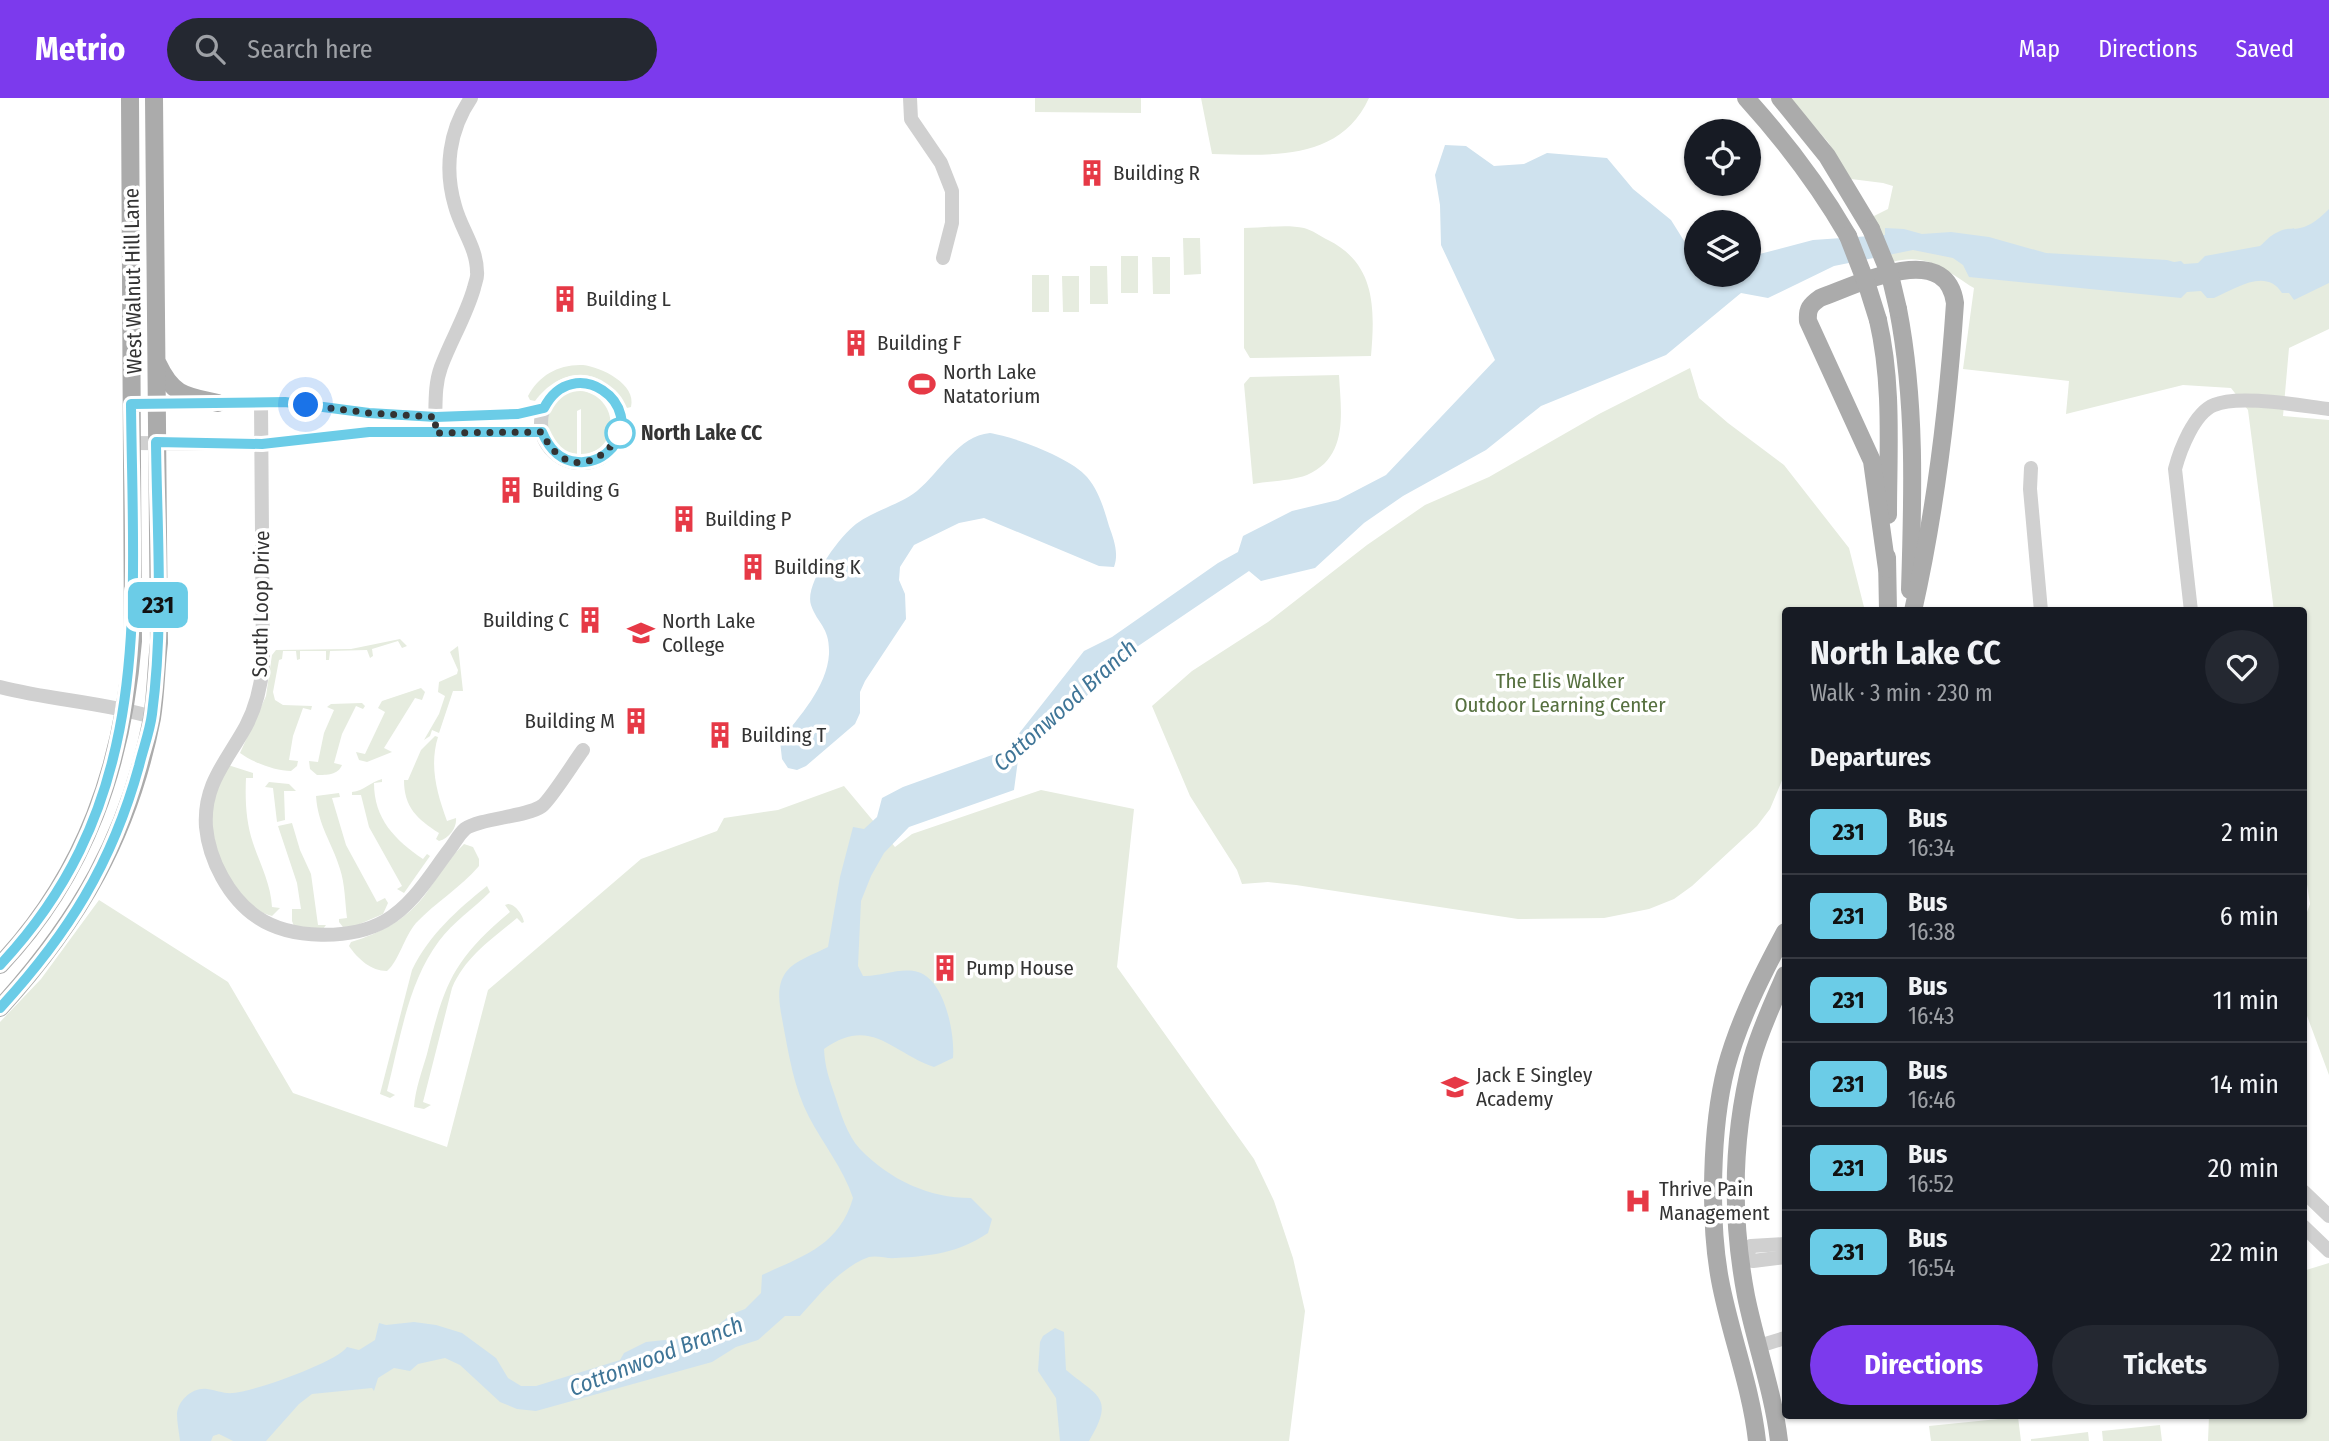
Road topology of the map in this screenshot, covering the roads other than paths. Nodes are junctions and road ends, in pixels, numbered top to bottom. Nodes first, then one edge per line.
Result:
1 (130, 98) edge
2 (154, 98) edge
3 (471, 98) edge
4 (910, 98) edge
5 (1746, 98) edge
6 (1780, 98) edge
7 (943, 258) dead end
8 (156, 361) junction
9 (218, 403) junction
10 (261, 403) junction
11 (131, 404) junction
12 (157, 404) junction
13 (544, 408) junction
14 (2329, 409) edge
15 (436, 417) junction
16 (542, 432) junction
17 (435, 433) junction
18 (156, 442) junction
19 (132, 443) junction
20 (262, 444) junction
21 (2031, 468) dead end
22 (1887, 569) junction
23 (1888, 607) edge
24 (1911, 607) edge
25 (1912, 607) edge
26 (2041, 607) edge
27 (2191, 607) edge
28 (0, 687) edge
29 (125, 709) junction
30 (152, 717) junction
31 (583, 750) dead end
32 (1782, 937) edge
33 (0, 965) edge
34 (1782, 982) edge
35 (0, 1008) edge
36 (1715, 1165) junction
37 (1736, 1167) junction
38 (2307, 1195) edge
39 (2329, 1216) edge
40 (2307, 1230) edge
41 (1782, 1244) edge
42 (2329, 1251) edge
43 (1743, 1256) junction
44 (1782, 1257) edge
45 (1782, 1339) edge
46 (1759, 1346) junction
47 (1756, 1441) edge
48 (1779, 1441) edge

1 - 11 main road, West Walnut Hill Lane
2 - 8 main road, West Walnut Hill Lane
3 - 15 street
4 - 7 street
5 - 22 main road, bridge
6 - 24 main road, bridge
8 - 9 main road
8 - 12 main road, West Walnut Hill Lane
9 - 10 street
9 - 12 street
10 - 15 street
10 - 20 street, South Loop Drive
11 - 12 street
11 - 19 main road, West Walnut Hill Lane
12 - 18 main road, West Walnut Hill Lane
13 - 15 street
13 - 16 street
13 - 16 street
14 - 27 street
15 - 17 street
16 - 17 street
17 - 20 street
18 - 19 street
18 - 20 street
18 - 30 main road, West Walnut Hill Lane
19 - 29 main road, West Walnut Hill Lane
20 - 31 street, South Loop Drive
21 - 26 street
22 - 23 main road
22 - 25 main road
28 - 29 street
29 - 30 street
29 - 33 main road, West Walnut Hill Lane
30 - 35 main road, West Walnut Hill Lane
32 - 36 main road
34 - 37 main road
36 - 37 main road
36 - 47 main road
37 - 43 main road
38 - 39 street
40 - 42 street
41 - 43 street
43 - 44 street
43 - 46 main road
45 - 46 street
46 - 48 main road

